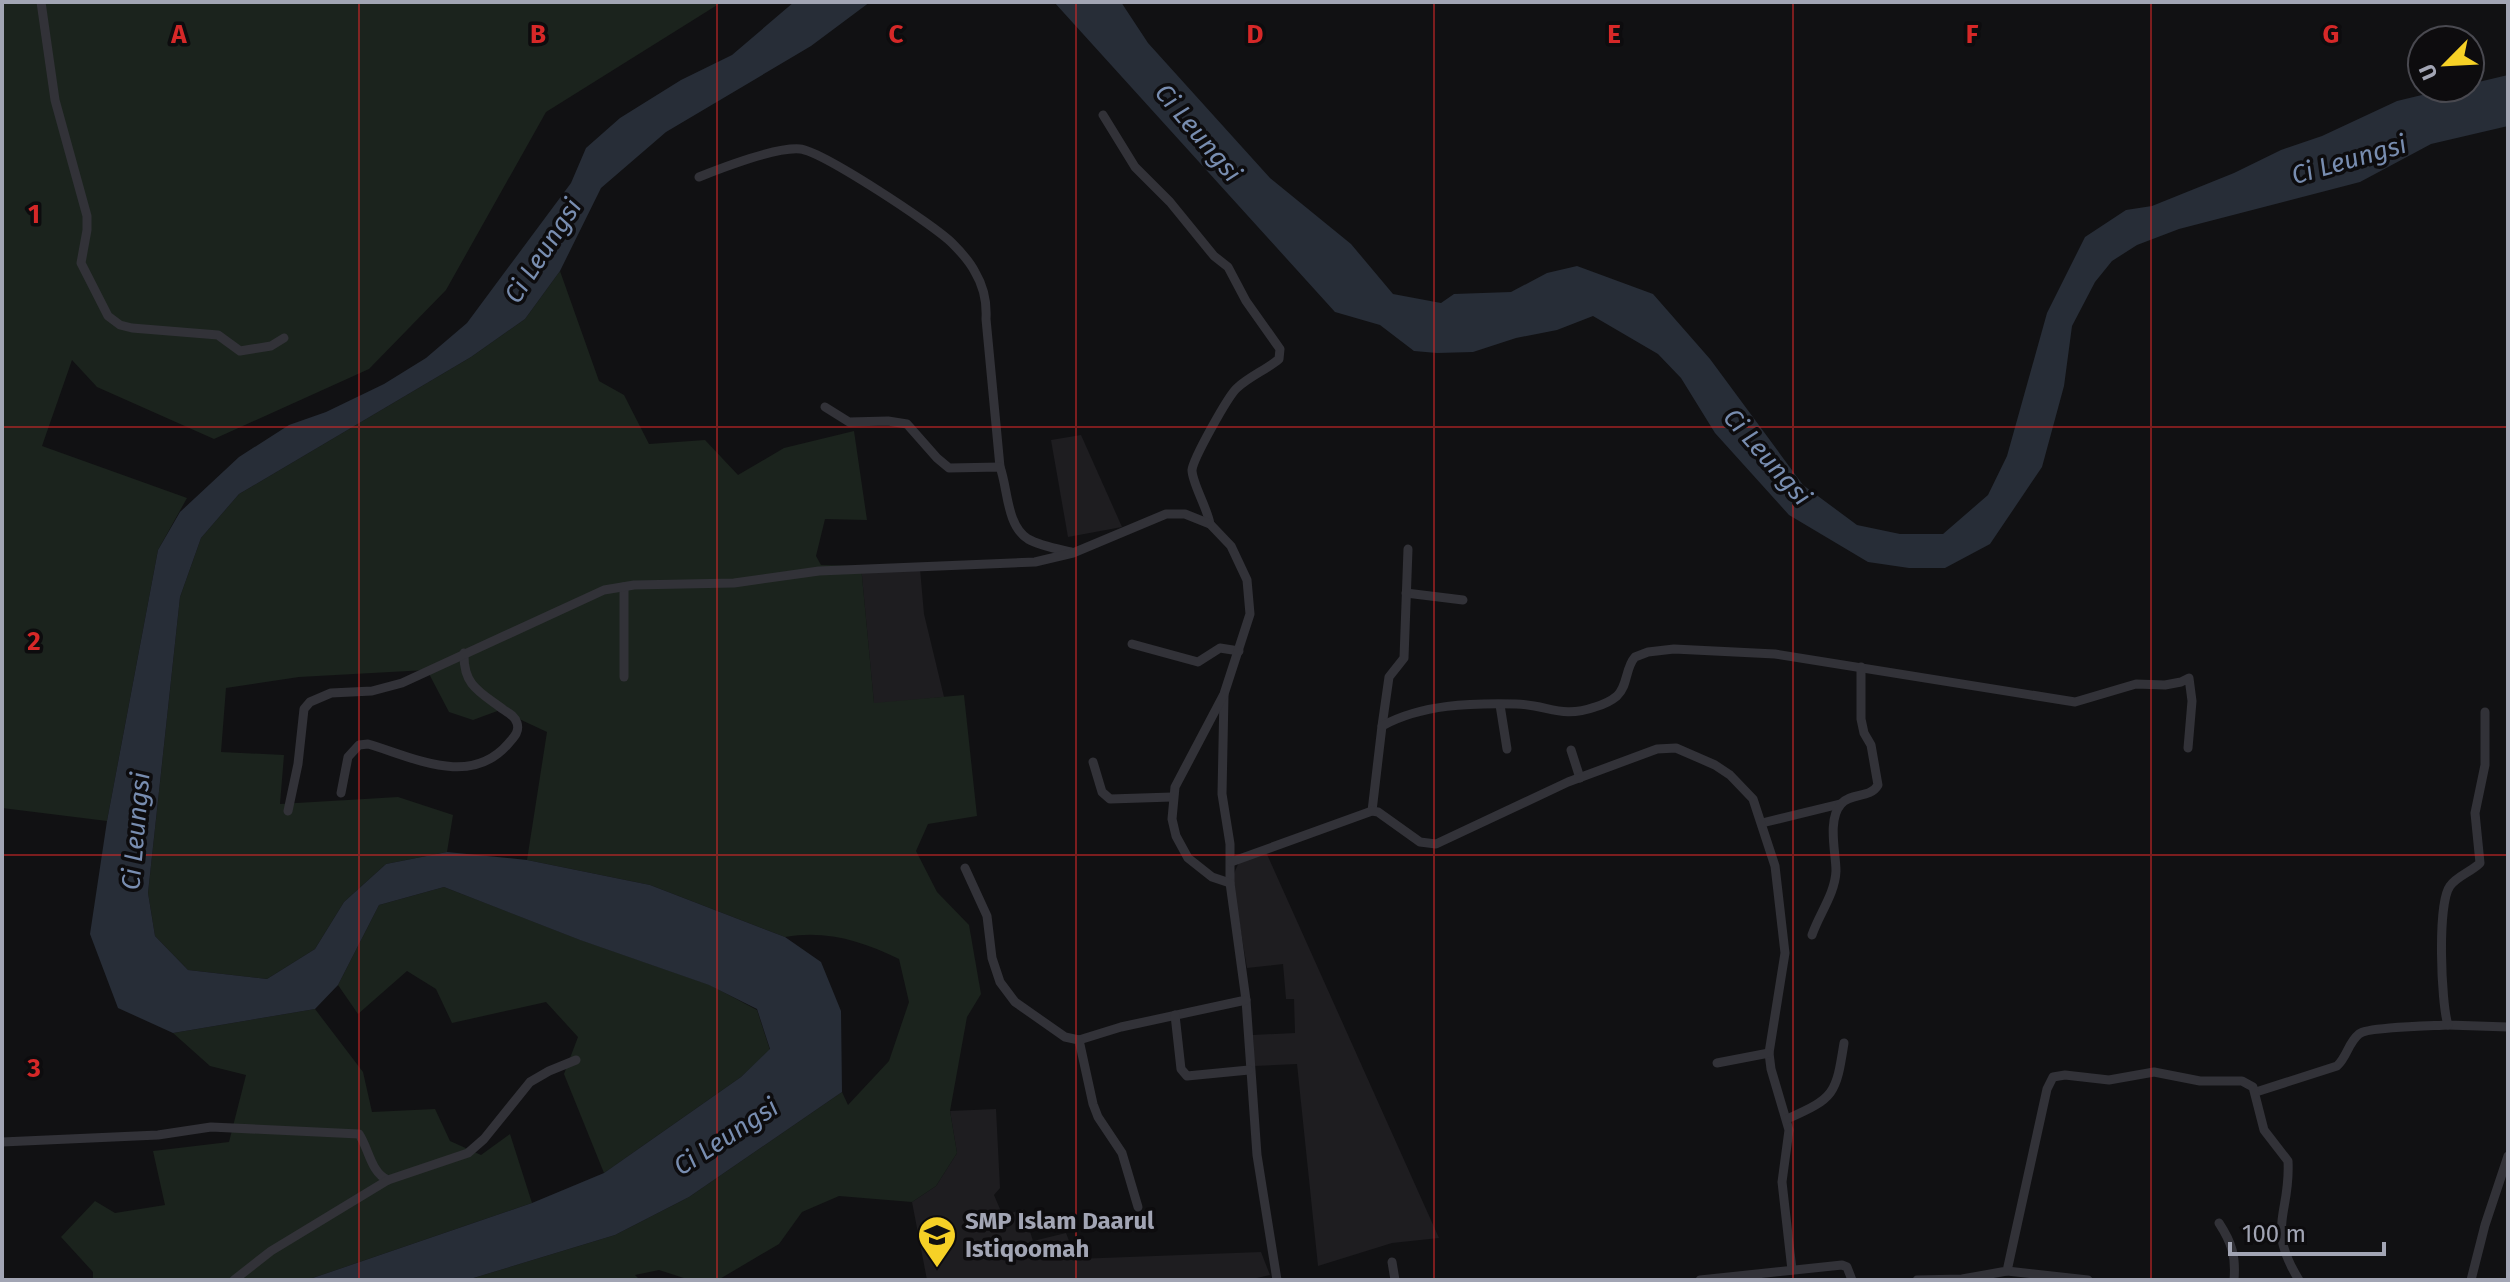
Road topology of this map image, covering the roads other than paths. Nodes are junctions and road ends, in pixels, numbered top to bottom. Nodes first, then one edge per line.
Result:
1 (41, 2) edge
2 (1103, 115) dead end
3 (699, 177) dead end
4 (284, 338) dead end
5 (825, 407) dead end
6 (1000, 467) junction
7 (1210, 524) junction
8 (1408, 549) dead end
9 (1073, 553) junction
10 (624, 587) junction
11 (1406, 593) junction
12 (1463, 600) dead end
13 (1132, 644) dead end
14 (1239, 651) junction
15 (464, 653) junction
16 (1861, 667) junction
17 (624, 677) dead end
18 (1224, 694) junction
19 (1500, 705) junction
20 (2485, 712) dead end
21 (1382, 726) junction
22 (2188, 748) dead end
23 (1507, 749) dead end
24 (1571, 750) dead end
25 (1093, 762) dead end
26 (1580, 778) junction
27 (341, 793) dead end
28 (1172, 797) junction
29 (1840, 804) junction
30 (288, 811) dead end
31 (1372, 811) junction
32 (1762, 823) junction
33 (1231, 862) junction
34 (965, 868) dead end
35 (1230, 883) junction
36 (1812, 935) dead end
37 (1246, 1000) junction
38 (1175, 1015) junction
39 (2448, 1025) junction
40 (2508, 1027) edge
41 (1079, 1040) junction
42 (1844, 1043) dead end
43 (1769, 1053) junction
44 (576, 1060) dead end
45 (1717, 1063) dead end
46 (1249, 1070) junction
47 (2256, 1092) junction
48 (1787, 1119) junction
49 (2, 1142) edge
50 (2508, 1156) edge
51 (388, 1180) junction
52 (1138, 1207) dead end
53 (2219, 1223) dead end
54 (1392, 1262) dead end
55 (1792, 1270) junction
56 (2007, 1271) junction
57 (1765, 1277) edge
58 (234, 1280) edge
59 (1277, 1280) edge
60 (1395, 1280) edge
61 (1700, 1280) edge
62 (1852, 1280) edge
63 (1917, 1280) edge
64 (1962, 1280) edge
65 (2088, 1280) edge
66 (2234, 1280) edge
67 (2299, 1280) edge
68 (2471, 1280) edge

1 - 4 street
2 - 7 street
3 - 6 street
5 - 6 street
6 - 9 street
7 - 9 street
7 - 14 street
8 - 11 street
9 - 10 street
10 - 15 street
10 - 17 street
11 - 12 street
11 - 21 street
13 - 14 street
14 - 18 street
15 - 27 street
15 - 30 street
16 - 19 street
16 - 22 street
16 - 29 street
18 - 28 street
18 - 33 street
19 - 21 street
19 - 23 street
20 - 39 street
21 - 31 street
24 - 26 street
25 - 28 street
26 - 31 street
26 - 32 street
28 - 35 street
29 - 32 street
29 - 36 street
31 - 33 street
32 - 43 street
33 - 35 street
34 - 41 street
35 - 37 street
37 - 38 street
37 - 46 street
38 - 41 street
38 - 46 street
39 - 40 street
39 - 47 street
41 - 52 street
42 - 48 street
43 - 45 street
43 - 48 street
44 - 51 street
46 - 59 street
47 - 56 street
47 - 67 street
48 - 55 street
49 - 51 street
50 - 68 street
51 - 58 street
53 - 66 street
54 - 60 street
55 - 57 street
55 - 62 street
56 - 64 street
56 - 65 street
57 - 61 street
63 - 64 street

